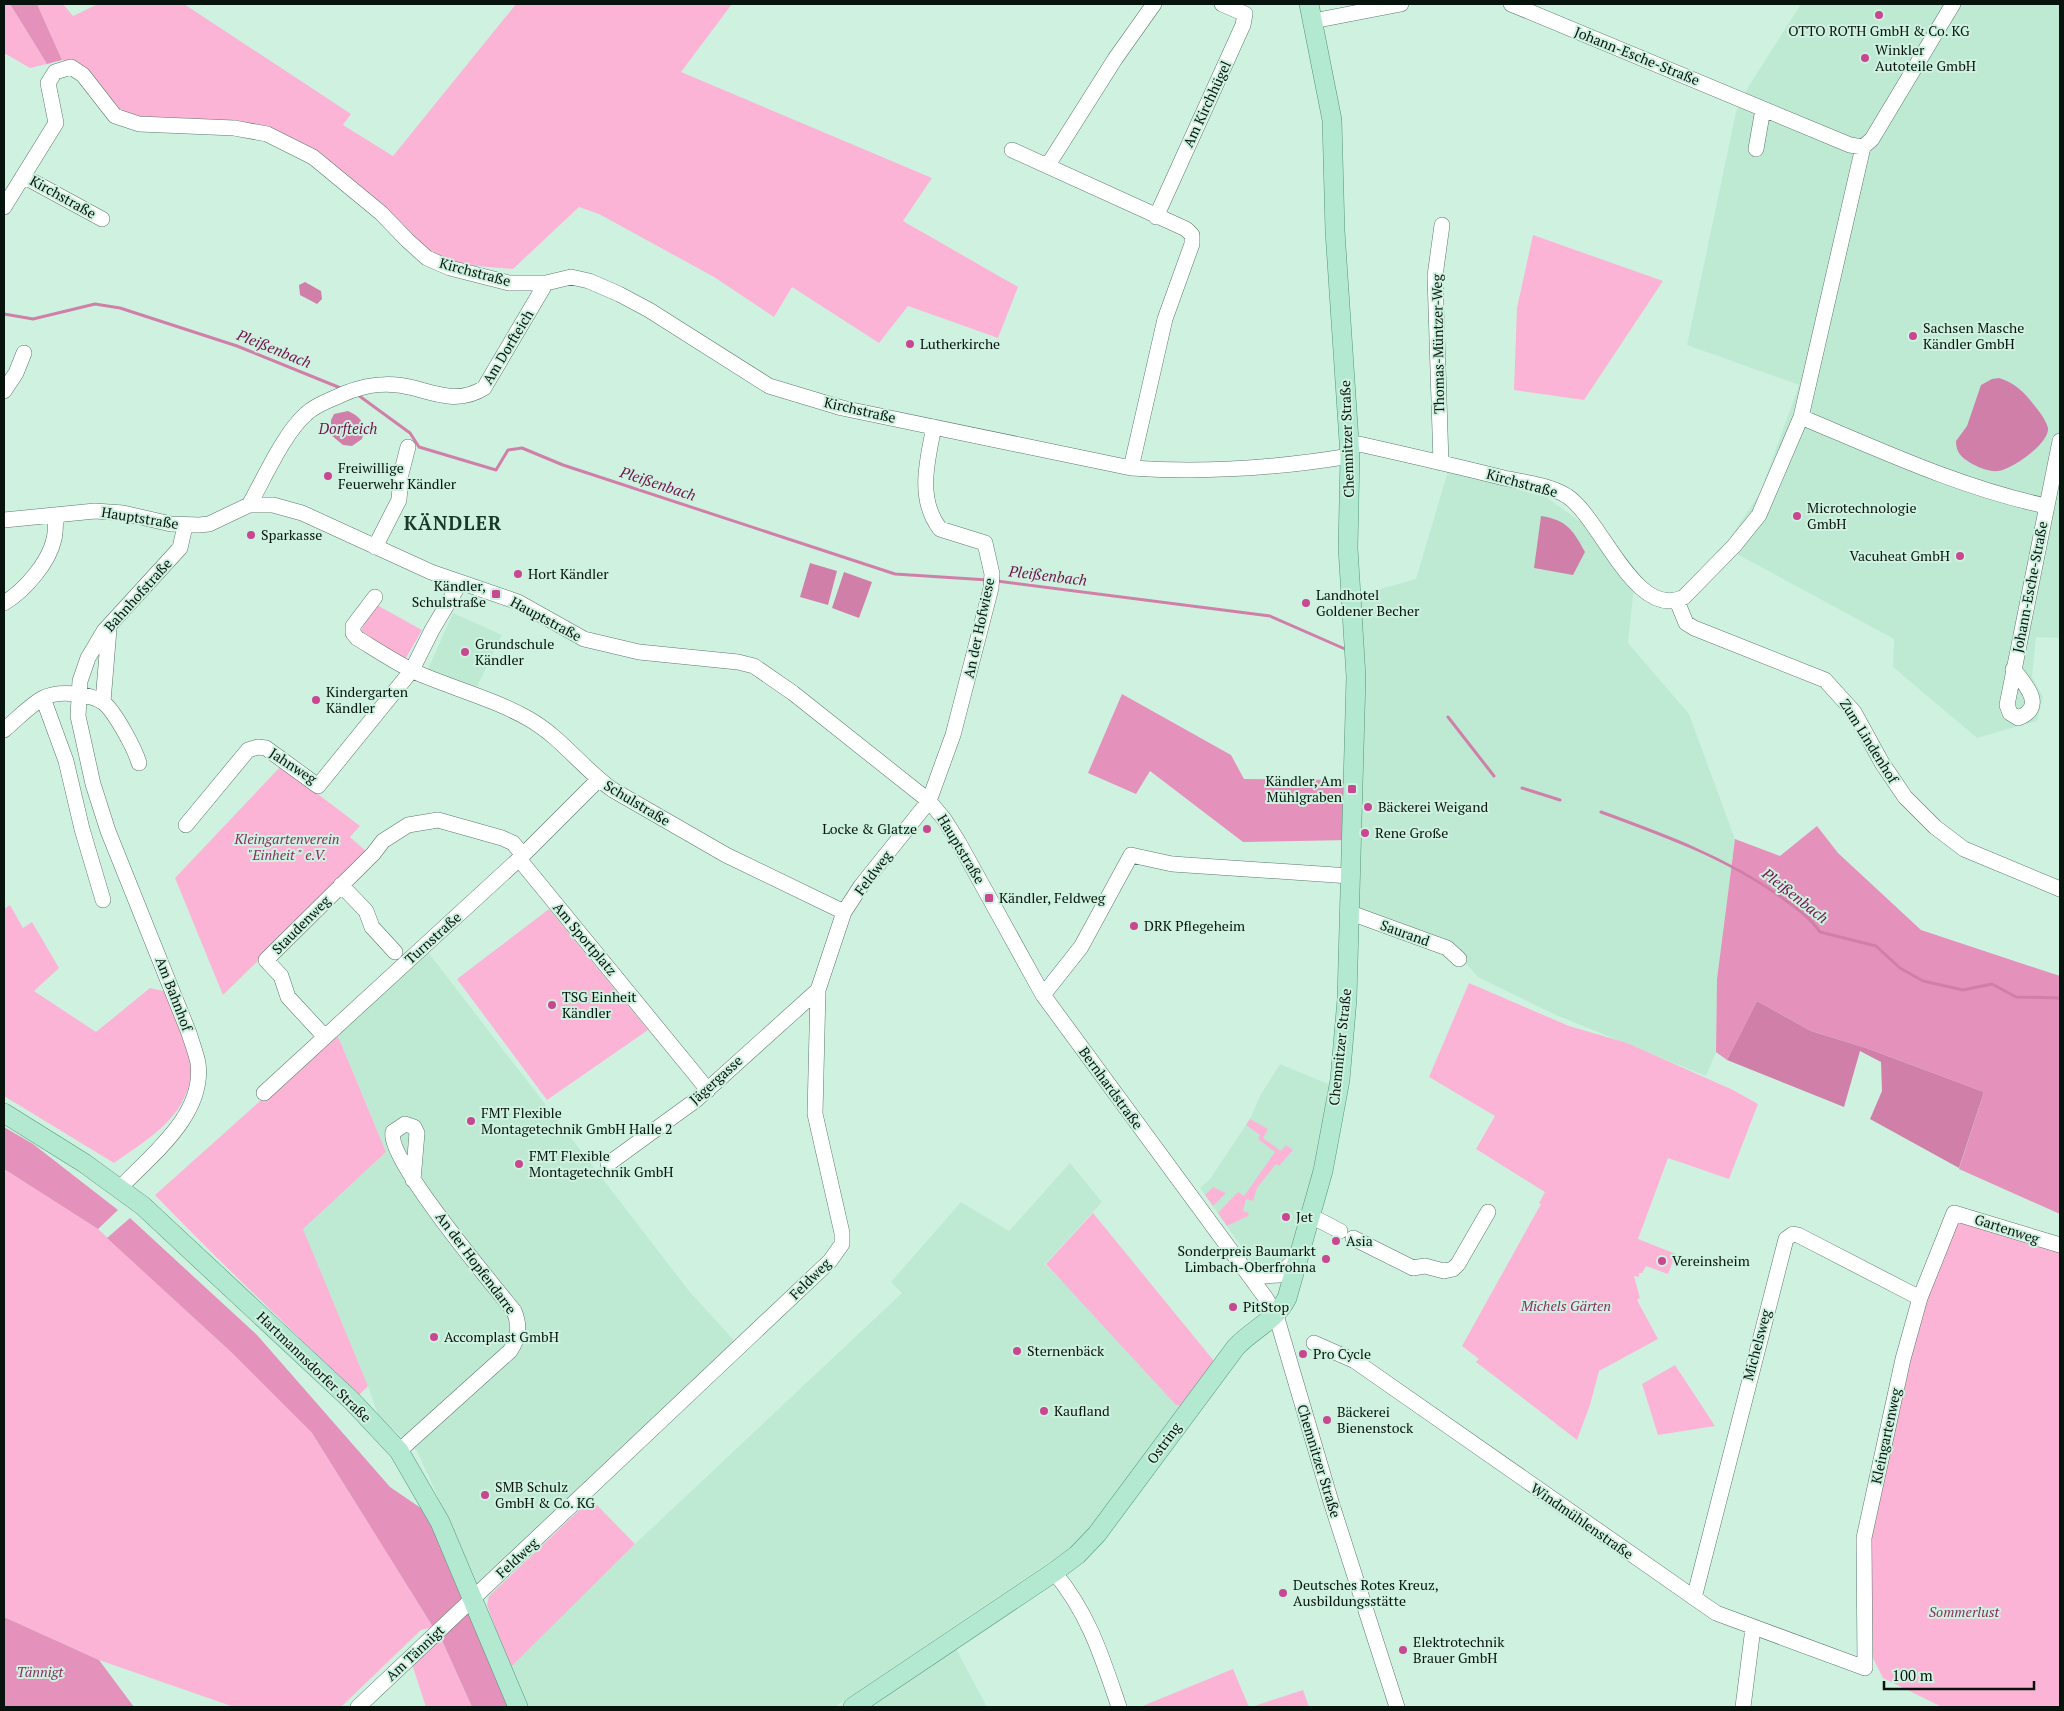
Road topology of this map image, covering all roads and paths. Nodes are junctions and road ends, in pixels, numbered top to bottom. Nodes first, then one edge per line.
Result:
1 (1154, 4) edge
2 (1222, 4) edge
3 (1402, 4) edge
4 (1511, 4) edge
5 (1953, 4) edge
6 (1311, 12) edge
7 (1764, 108) junction
8 (1863, 147) junction
9 (1756, 149) dead end
10 (1012, 150) dead end
11 (1048, 165) junction
12 (23, 176) junction
13 (4, 207) edge
14 (1156, 217) junction
15 (102, 219) dead end
16 (1442, 225) dead end
17 (546, 284) junction
18 (24, 353) dead end
19 (4, 391) edge
20 (1801, 417) junction
21 (934, 427) junction
22 (2060, 441) edge
23 (408, 447) dead end
24 (1350, 451) junction
25 (1441, 463) junction
26 (1131, 468) junction
27 (250, 505) junction
28 (2046, 506) junction
29 (56, 516) junction
30 (4, 520) edge
31 (185, 526) junction
32 (375, 547) junction
33 (460, 582) junction
34 (375, 597) dead end
35 (1677, 601) junction
36 (4, 603) edge
37 (110, 625) junction
38 (2013, 669) dead end
39 (412, 670) junction
40 (79, 695) junction
41 (44, 698) junction
42 (103, 702) junction
43 (4, 730) edge
44 (138, 763) dead end
45 (598, 780) junction
46 (93, 784) junction
47 (76, 794) junction
48 (929, 802) junction
49 (186, 825) dead end
50 (389, 836) joint
51 (521, 857) junction
52 (1350, 876) junction
53 (341, 884) junction
54 (2060, 889) edge
55 (103, 900) dead end
56 (844, 912) junction
57 (1348, 912) junction
58 (395, 952) dead end
59 (1459, 959) dead end
60 (818, 990) junction
61 (1043, 995) junction
62 (325, 1037) junction
63 (708, 1090) junction
64 (264, 1093) dead end
65 (4, 1113) edge
66 (608, 1164) dead end
67 (414, 1180) dead end
68 (120, 1188) junction
69 (1488, 1212) dead end
70 (1954, 1213) joint
71 (1311, 1216) junction
72 (2060, 1245) edge
73 (1299, 1256) junction
74 (1244, 1268) junction
75 (1920, 1298) junction
76 (1276, 1315) junction
77 (1314, 1344) dead end
78 (399, 1451) junction
79 (1054, 1572) junction
80 (1694, 1598) junction
81 (473, 1599) junction
82 (1753, 1628) junction
83 (1865, 1668) joint
84 (358, 1707) edge
85 (518, 1707) edge
86 (853, 1707) edge
87 (1119, 1707) edge
88 (1397, 1707) edge
89 (1743, 1707) edge

1 - 11 street
2 - 14 street, Am Kirchhügel
3 - 6 street
4 - 7 street, Johann-Esche-Straße
5 - 8 street
6 - 24 main road, Chemnitzer Straße
7 - 8 street, Johann-Esche-Straße
7 - 9 street
8 - 20 street
10 - 11 street
11 - 14 street
12 - 13 street, Kirchstraße
12 - 15 street, Kirchstraße
12 - 17 street, Kirchstraße
14 - 26 street
16 - 25 street, Thomas-Müntzer-Weg
17 - 21 street, Kirchstraße
17 - 27 street, Am Dorfteich
18 - 19 street
20 - 28 street, Johann-Esche-Straße
20 - 35 street
21 - 26 street, Kirchstraße
21 - 48 street, An der Hofwiese
22 - 28 street, Johann-Esche-Straße
23 - 32 street
24 - 25 street, Kirchstraße
24 - 26 street, Kirchstraße
24 - 52 main road, Chemnitzer Straße
25 - 35 street, Kirchstraße
27 - 31 street, Hauptstraße
27 - 32 street, Hauptstraße
28 - 38 street, Johann-Esche-Straße
29 - 30 street, Hauptstraße
29 - 31 street, Hauptstraße
29 - 36 street
31 - 37 street, Bahnhofstraße
32 - 33 street, Hauptstraße
33 - 39 street
33 - 48 street, Hauptstraße
34 - 39 street, Schulstraße
35 - 54 street, Zum Lindenhof
37 - 40 street, Bahnhofstraße
37 - 42 street
39 - 45 street, Schulstraße
39 - 49 street, Jahnweg
40 - 41 street
40 - 42 street
40 - 46 street, Am Bahnhof
41 - 43 street
41 - 47 street
42 - 44 street
45 - 51 street, Turnstraße
45 - 56 street, Schulstraße
46 - 47 street
46 - 68 street, Am Bahnhof
47 - 55 street
48 - 56 street, Feldweg
48 - 61 street, Hauptstraße
50 - 51 street, Am Sportplatz
50 - 53 street, Staudenweg
51 - 62 street, Turnstraße
51 - 63 street, Am Sportplatz
52 - 57 main road, Chemnitzer Straße
52 - 61 street
53 - 58 street, Staudenweg
53 - 62 street, Staudenweg
56 - 60 street, Feldweg
57 - 59 street, Saurand
57 - 71 main road, Chemnitzer Straße
60 - 63 street, Jägergasse
60 - 81 street, Feldweg
61 - 74 street, Bernhardstraße
62 - 64 street, Turnstraße
63 - 66 street, Jägergasse
65 - 68 main road, Hartmannsdorfer Straße
67 - 78 street, An der Hopfendarre
68 - 78 main road, Hartmannsdorfer Straße
69 - 71 street
70 - 72 street, Gartenweg
70 - 75 street, Kleingartenweg
71 - 73 main road, Chemnitzer Straße
73 - 74 street
73 - 76 main road, Chemnitzer Straße
74 - 76 street, Bernhardstraße
75 - 80 street, Michelsweg
75 - 83 street, Kleingartenweg
76 - 79 main road, Ostring
76 - 88 street, Chemnitzer Straße
77 - 80 street, Windmühlenstraße
78 - 81 main road, Hartmannsdorfer Straße
79 - 86 main road, Ostring
79 - 87 street
80 - 82 street, Windmühlenstraße
81 - 84 street, Am Tännigt
81 - 85 main road, Hartmannsdorfer Straße
82 - 83 street, Windmühlenstraße
82 - 89 street

